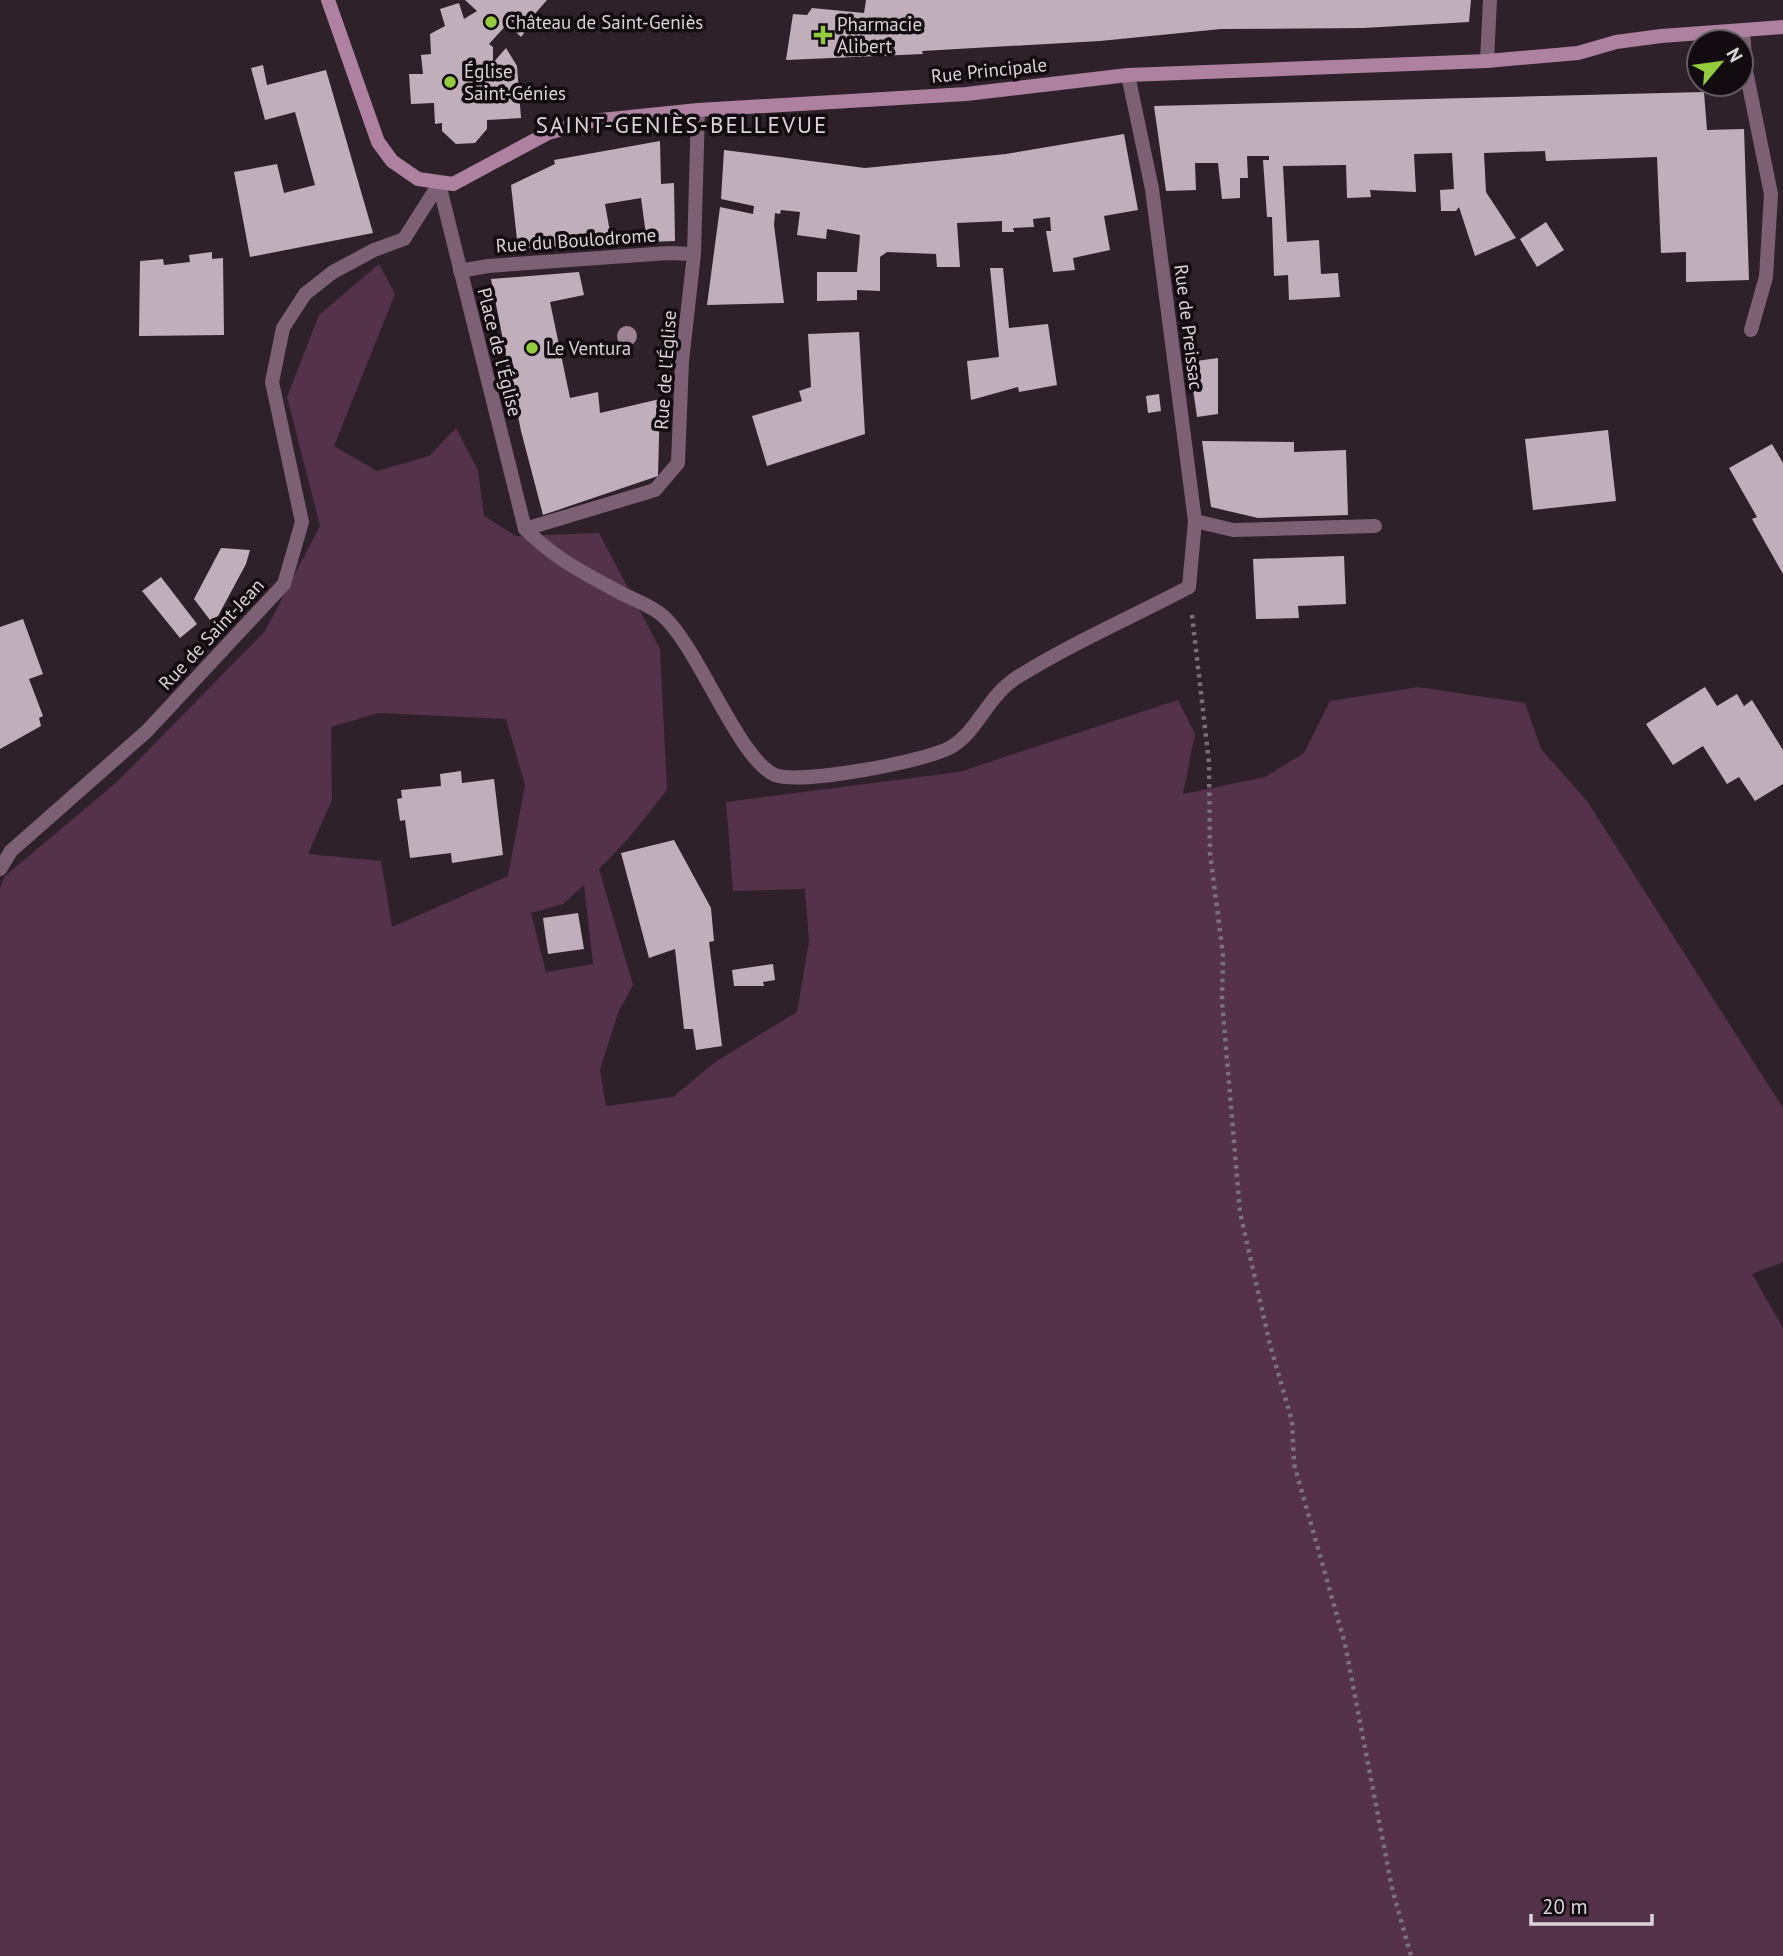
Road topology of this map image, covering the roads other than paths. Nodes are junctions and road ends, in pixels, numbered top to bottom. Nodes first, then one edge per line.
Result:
1 (328, 0) edge
2 (1490, 0) edge
3 (1783, 27) edge
4 (1755, 29) edge
5 (1685, 34) edge
6 (1487, 61) junction
7 (1128, 75) junction
8 (1751, 98) edge
9 (698, 110) junction
10 (439, 184) junction
11 (694, 254) junction
12 (460, 271) junction
13 (1751, 330) dead end
14 (1195, 521) junction
15 (1375, 526) dead end
16 (525, 529) junction
17 (0, 838) edge
18 (11, 851) junction
19 (0, 869) edge

1 - 10 main road
2 - 6 street
3 - 4 main road, Rue Principale
5 - 6 main road, Rue Principale
6 - 7 main road, Rue Principale
7 - 9 main road, Rue Principale
7 - 14 street, Rue de Preissac
8 - 13 street
9 - 10 main road, Rue Principale
9 - 11 street, Rue de l'Église
10 - 12 street, Place de l'Église
10 - 18 street, Rue de Saint-Jean
11 - 12 street, Rue du Boulodrome
11 - 16 street, Rue de l'Église
12 - 16 street, Place de l'Église
14 - 15 street
14 - 16 street, Rue de Preissac
17 - 18 street
18 - 19 street, Rue de Saint-Jean

